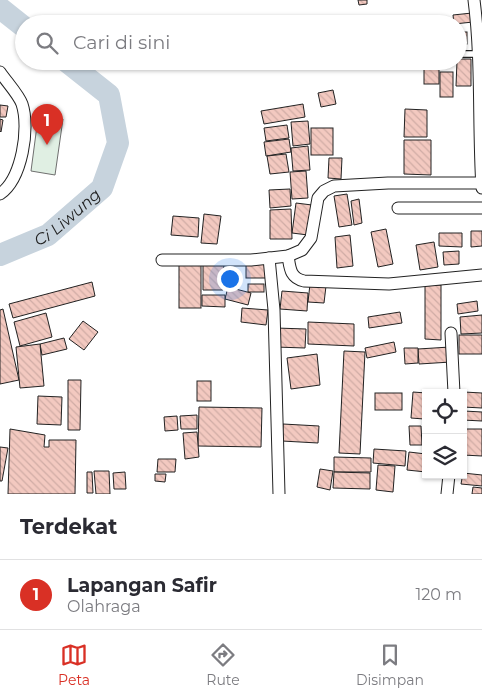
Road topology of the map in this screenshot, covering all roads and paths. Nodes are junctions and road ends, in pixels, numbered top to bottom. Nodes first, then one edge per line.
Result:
1 (474, 0) edge
2 (480, 38) edge
3 (467, 54) edge
4 (478, 54) junction
5 (0, 72) edge
6 (480, 125) edge
7 (482, 183) edge
8 (482, 188) edge
9 (0, 194) edge
10 (398, 208) dead end
11 (482, 208) edge
12 (288, 256) junction
13 (269, 258) junction
14 (162, 260) dead end
15 (482, 275) edge
16 (451, 334) dead end
17 (454, 389) edge
18 (449, 479) edge
19 (279, 494) edge
20 (447, 494) edge

1 - 2 street
2 - 4 street
3 - 4 lane
4 - 6 street
5 - 9 street
6 - 7 street
7 - 8 street
7 - 12 street
10 - 11 street
12 - 13 street
12 - 15 street
13 - 14 street
13 - 19 street
16 - 17 street
18 - 20 street

